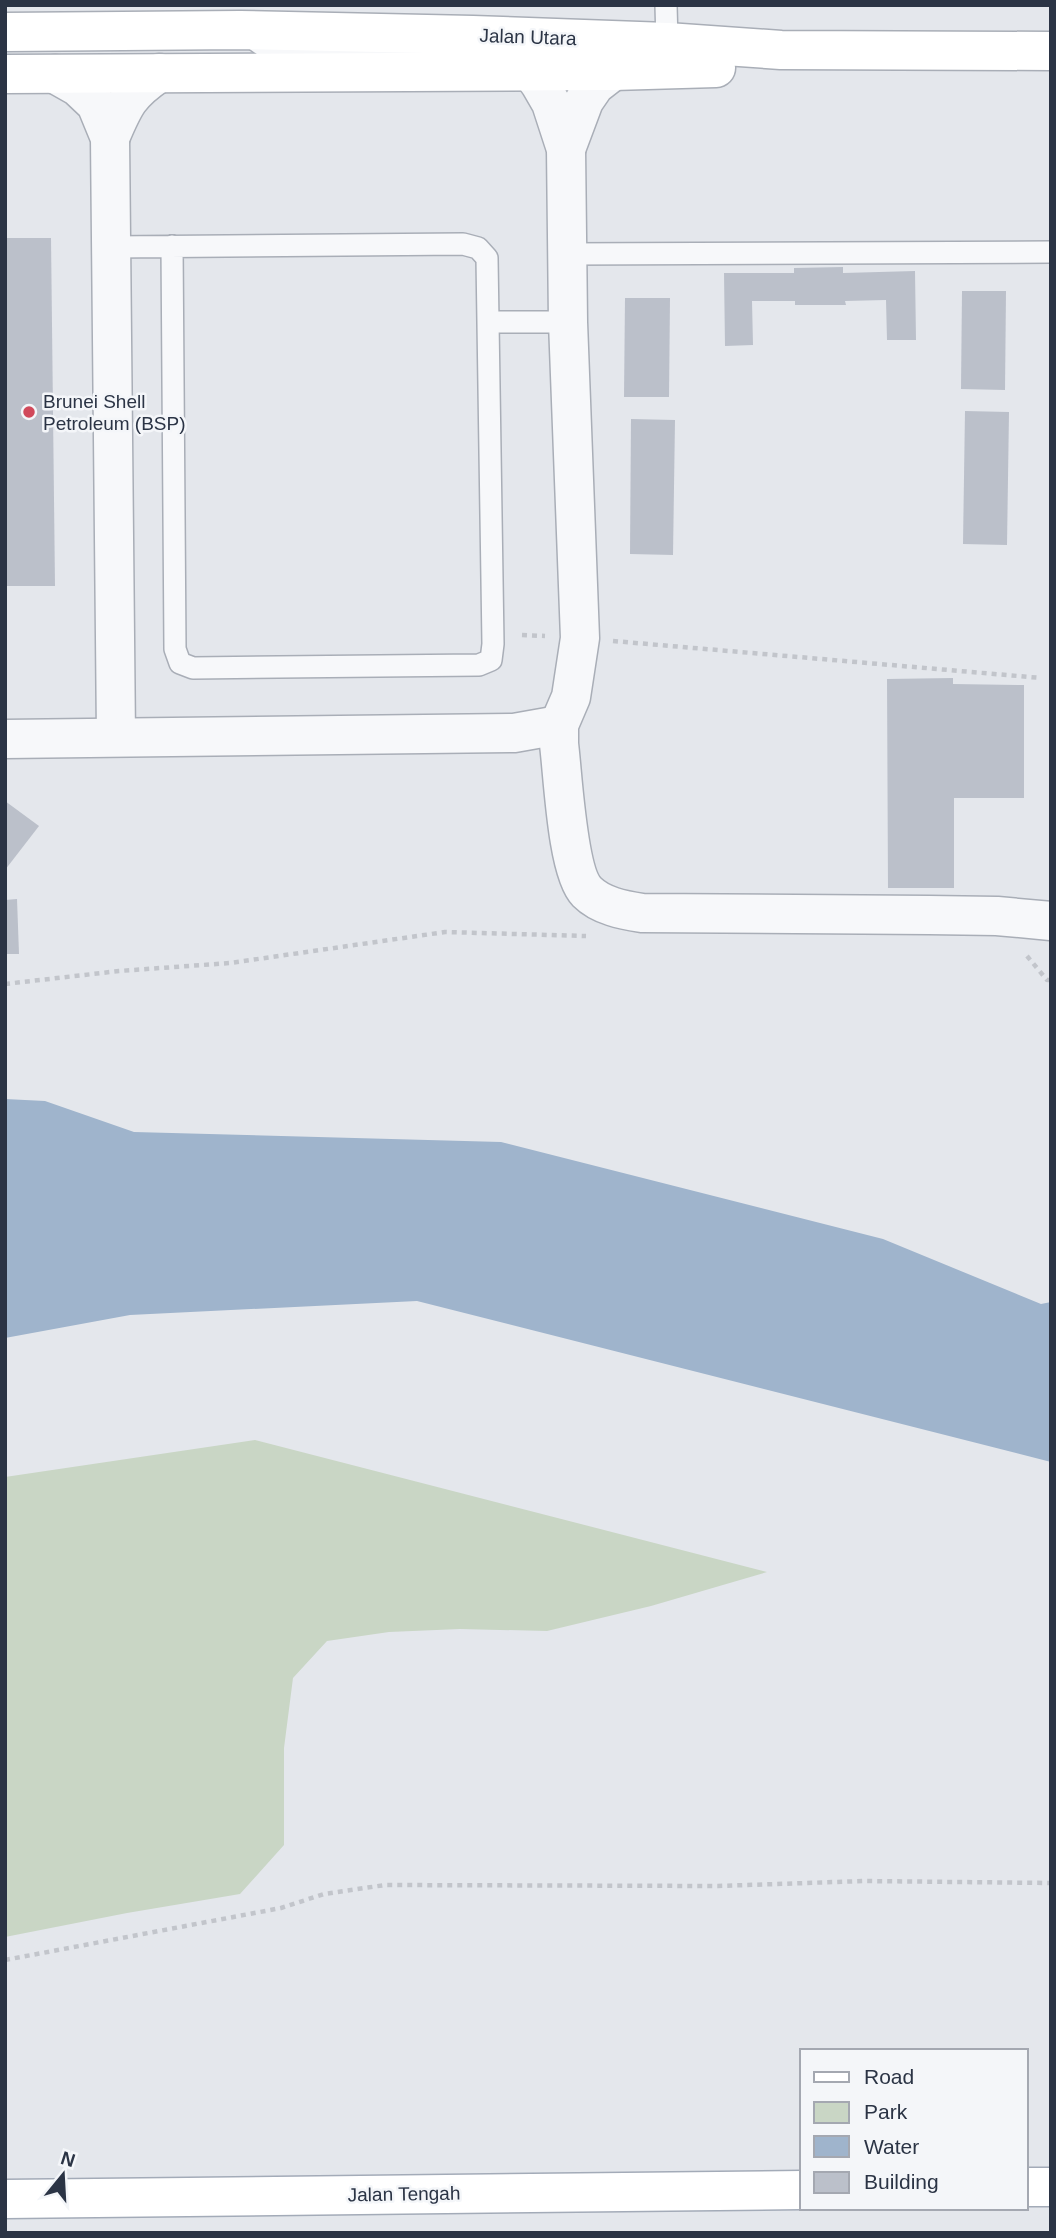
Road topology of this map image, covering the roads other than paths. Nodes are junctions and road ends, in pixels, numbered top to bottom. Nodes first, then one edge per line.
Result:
1 (666, 24) edge
2 (257, 31) junction
3 (5, 32) edge
4 (1051, 51) edge
5 (1051, 68) edge
6 (531, 70) junction
7 (613, 71) junction
8 (159, 73) junction
9 (5, 74) edge
10 (55, 74) junction
11 (110, 138) junction
12 (566, 149) junction
13 (172, 246) junction
14 (112, 247) junction
15 (1051, 251) edge
16 (567, 254) junction
17 (489, 322) junction
18 (568, 322) junction
19 (559, 725) junction
20 (116, 737) junction
21 (5, 739) edge
22 (1051, 921) edge
23 (1028, 2187) edge
24 (1051, 2187) edge
25 (800, 2190) edge
26 (5, 2199) edge

1 - 2 street, Jalan Utara
1 - 4 street, Jalan Utara
2 - 3 street, Jalan Utara
2 - 6 street
5 - 7 street, Jalan Utara
6 - 7 street, Jalan Utara
6 - 8 street, Jalan Utara
6 - 12 street
7 - 12 street
8 - 10 street, Jalan Utara
8 - 11 street
9 - 10 street, Jalan Utara
10 - 11 street
11 - 14 street
12 - 16 street
13 - 14 lane
13 - 17 lane
13 - 17 lane
14 - 20 street
15 - 16 lane
16 - 18 street
17 - 18 lane
18 - 19 street
19 - 20 street
19 - 22 street
20 - 21 street
23 - 24 street
25 - 26 street, Jalan Tengah

